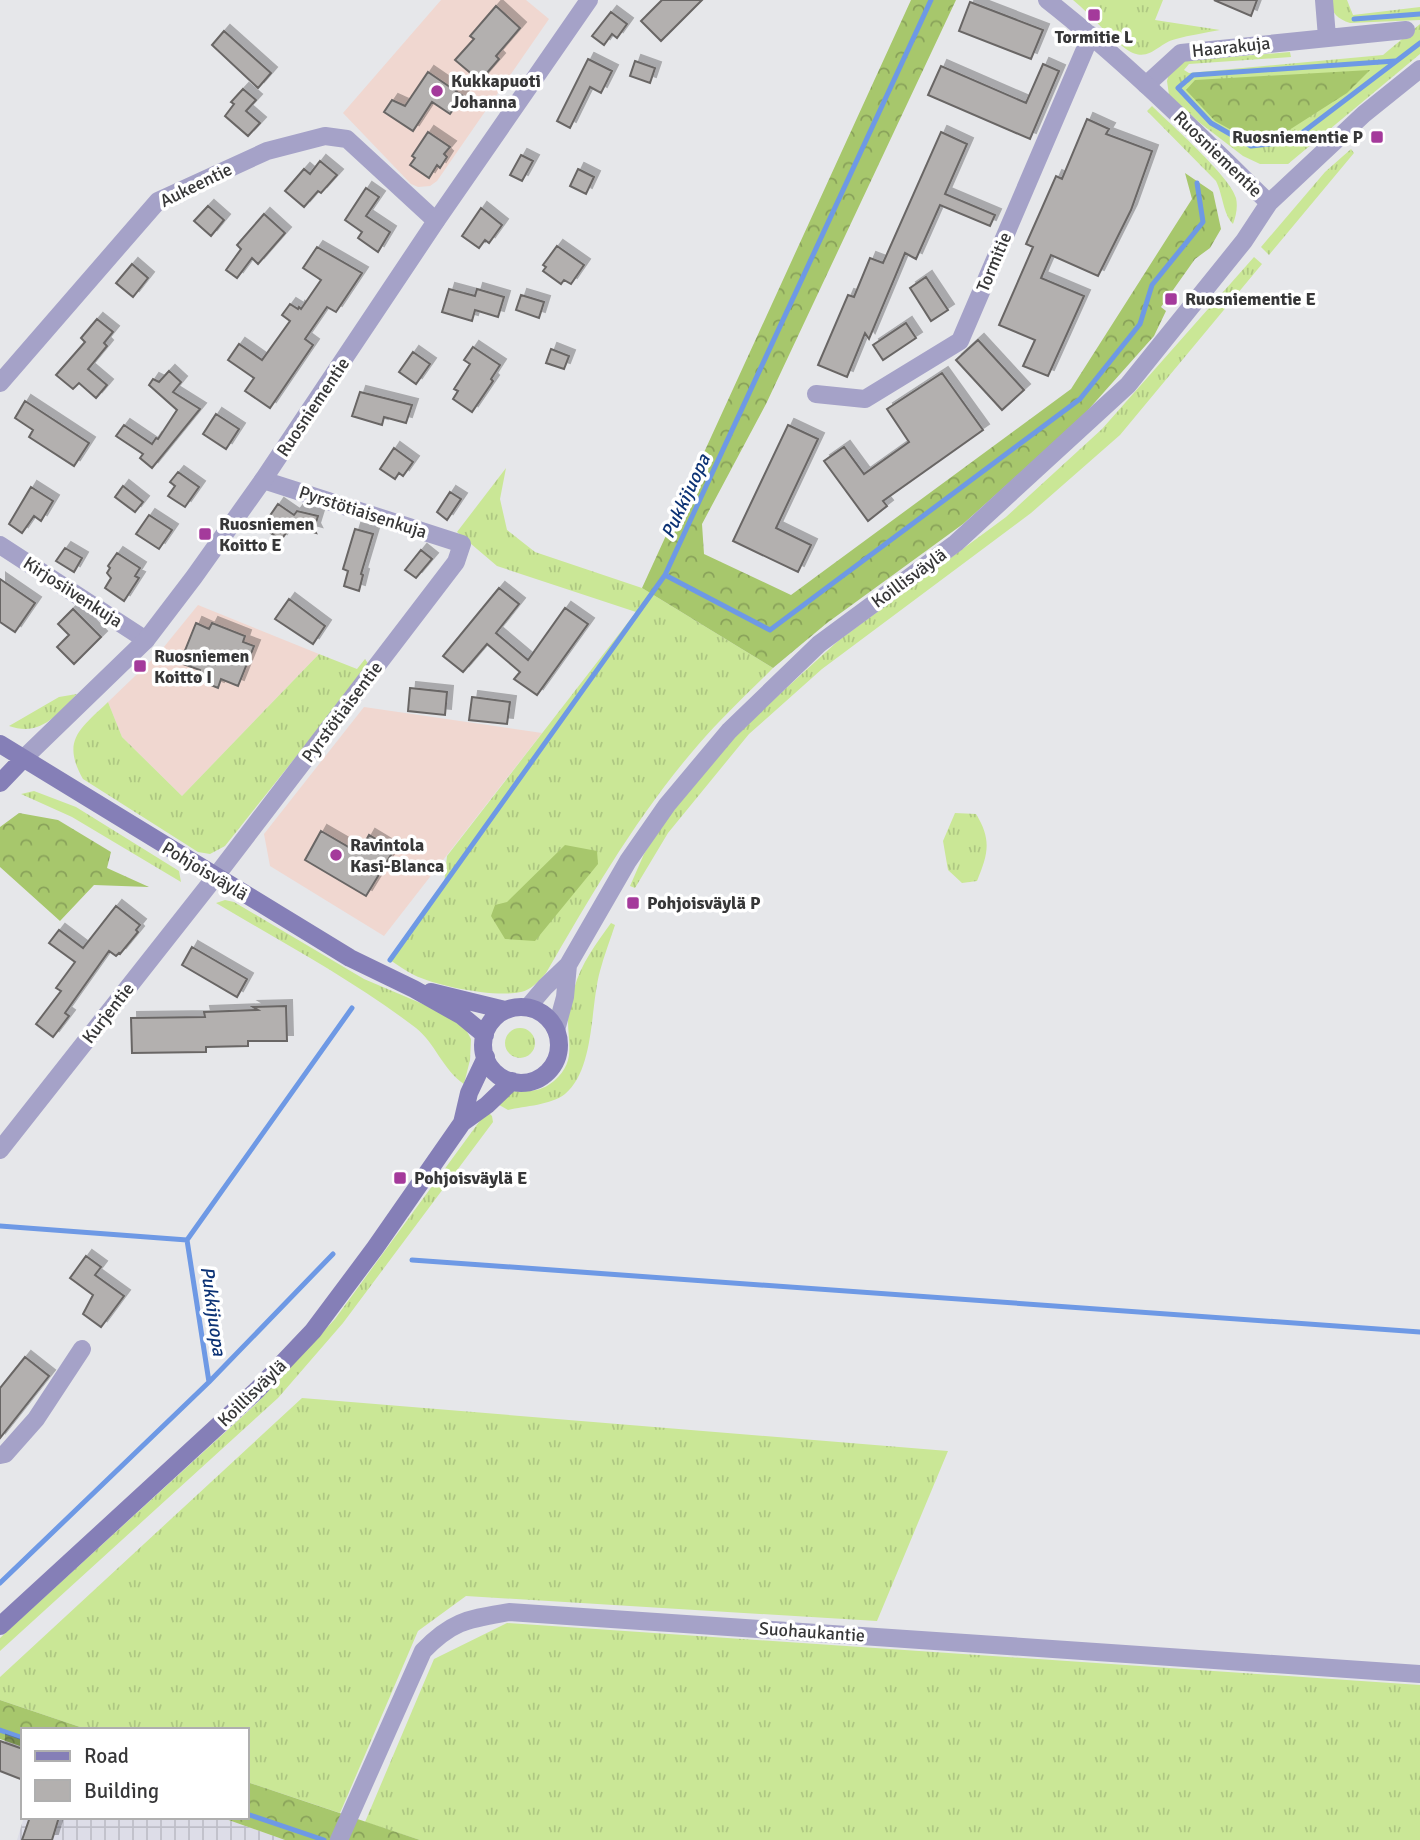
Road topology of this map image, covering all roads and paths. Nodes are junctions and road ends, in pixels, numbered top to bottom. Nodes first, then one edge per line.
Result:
1 (589, 0) edge
2 (1047, 0) edge
3 (1324, 0) edge
4 (1406, 30) dead end
5 (1091, 35) junction
6 (1327, 37) junction
7 (1420, 69) edge
8 (1146, 85) junction
9 (1269, 203) junction
10 (436, 221) junction
11 (0, 383) edge
12 (816, 394) dead end
13 (264, 480) junction
14 (463, 544) joint
15 (0, 545) edge
16 (146, 640) junction
17 (0, 744) edge
18 (22, 760) junction
19 (0, 783) edge
20 (216, 876) junction
21 (568, 965) junction
22 (414, 989) junction
23 (528, 1007) junction
24 (505, 1010) junction
25 (556, 1030) junction
26 (485, 1035) junction
27 (486, 1057) junction
28 (512, 1081) junction
29 (462, 1123) junction
30 (0, 1150) edge
31 (82, 1349) dead end
32 (0, 1455) edge
33 (0, 1626) edge
34 (1420, 1674) edge
35 (339, 1840) edge

1 - 10 street, Ruosniementie
2 - 5 street, Ruosniementie
3 - 6 street
4 - 6 street, Haarakuja
5 - 8 street, Ruosniementie
5 - 12 street, Tormitie
6 - 8 street, Haarakuja
7 - 9 street, Ruosniementie
8 - 9 street, Ruosniementie
9 - 21 street, Koillisväylä
10 - 11 street, Aukeentie
10 - 13 street, Ruosniementie
13 - 14 street, Pyrstötiaisenkuja
13 - 16 street, Ruosniementie
14 - 20 street, Pyrstötiaisentie
15 - 16 street, Kirjosiivenkuja
16 - 18 street, Ruosniementie
17 - 18 main road, Pohjoisväylä
18 - 19 main road, Ruosniementie
18 - 20 main road, Pohjoisväylä
20 - 22 main road, Pohjoisväylä
20 - 30 street, Kurjentie
21 - 23 street, Koillisväylä
21 - 25 street, Koillisväylä
22 - 24 main road, Pohjoisväylä
22 - 26 main road, Pohjoisväylä
23 - 24 main road
23 - 25 main road
24 - 26 main road
25 - 28 main road
26 - 27 main road
27 - 28 main road
27 - 29 main road, Koillisväylä
28 - 29 main road, Koillisväylä
29 - 33 main road, Koillisväylä
31 - 32 street
34 - 35 street, Suohaukantie

